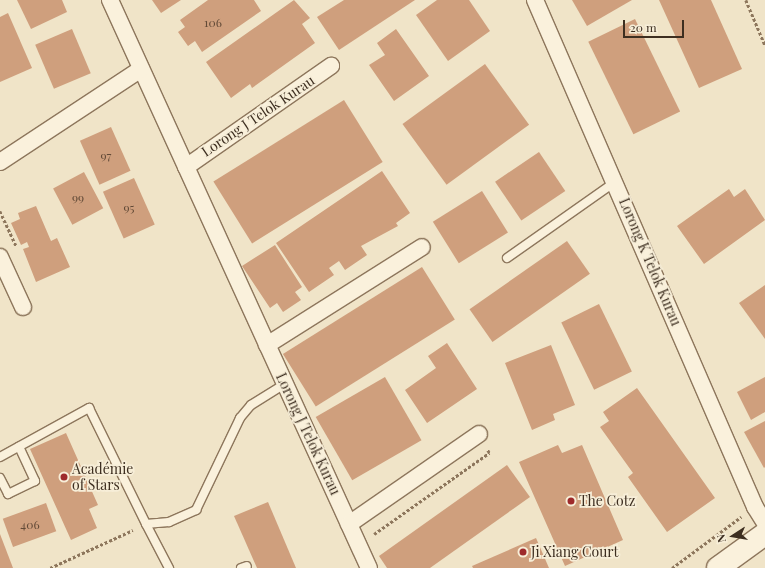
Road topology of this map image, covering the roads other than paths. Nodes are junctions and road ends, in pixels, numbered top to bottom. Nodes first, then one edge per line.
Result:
1 (110, 0) edge
2 (535, 0) edge
3 (331, 66) dead end
4 (141, 69) junction
5 (0, 162) edge
6 (186, 167) junction
7 (615, 182) junction
8 (422, 247) dead end
9 (0, 257) edge
10 (507, 258) dead end
11 (23, 307) dead end
12 (267, 345) junction
13 (285, 384) junction
14 (479, 434) road end
15 (19, 447) junction
16 (0, 457) edge
17 (0, 478) edge
18 (765, 523) edge
19 (146, 524) junction
20 (349, 524) junction
21 (765, 534) edge
22 (765, 546) edge
23 (169, 568) edge
24 (369, 568) edge
25 (718, 568) edge
26 (734, 568) edge

1 - 4 street, Lorong J Telok Kurau
2 - 7 street, Lorong K Telok Kurau
3 - 6 street, Lorong J Telok Kurau
4 - 5 street
4 - 6 street, Lorong J Telok Kurau
6 - 12 street, Lorong J Telok Kurau
7 - 10 lane
7 - 18 street, Lorong K Telok Kurau
8 - 12 street
9 - 11 street
12 - 13 street, Lorong J Telok Kurau
13 - 19 lane
13 - 20 street, Lorong J Telok Kurau
14 - 20 street
15 - 16 lane
15 - 17 lane
15 - 19 lane
19 - 23 lane
20 - 24 street, Lorong J Telok Kurau
21 - 25 street
22 - 26 street

